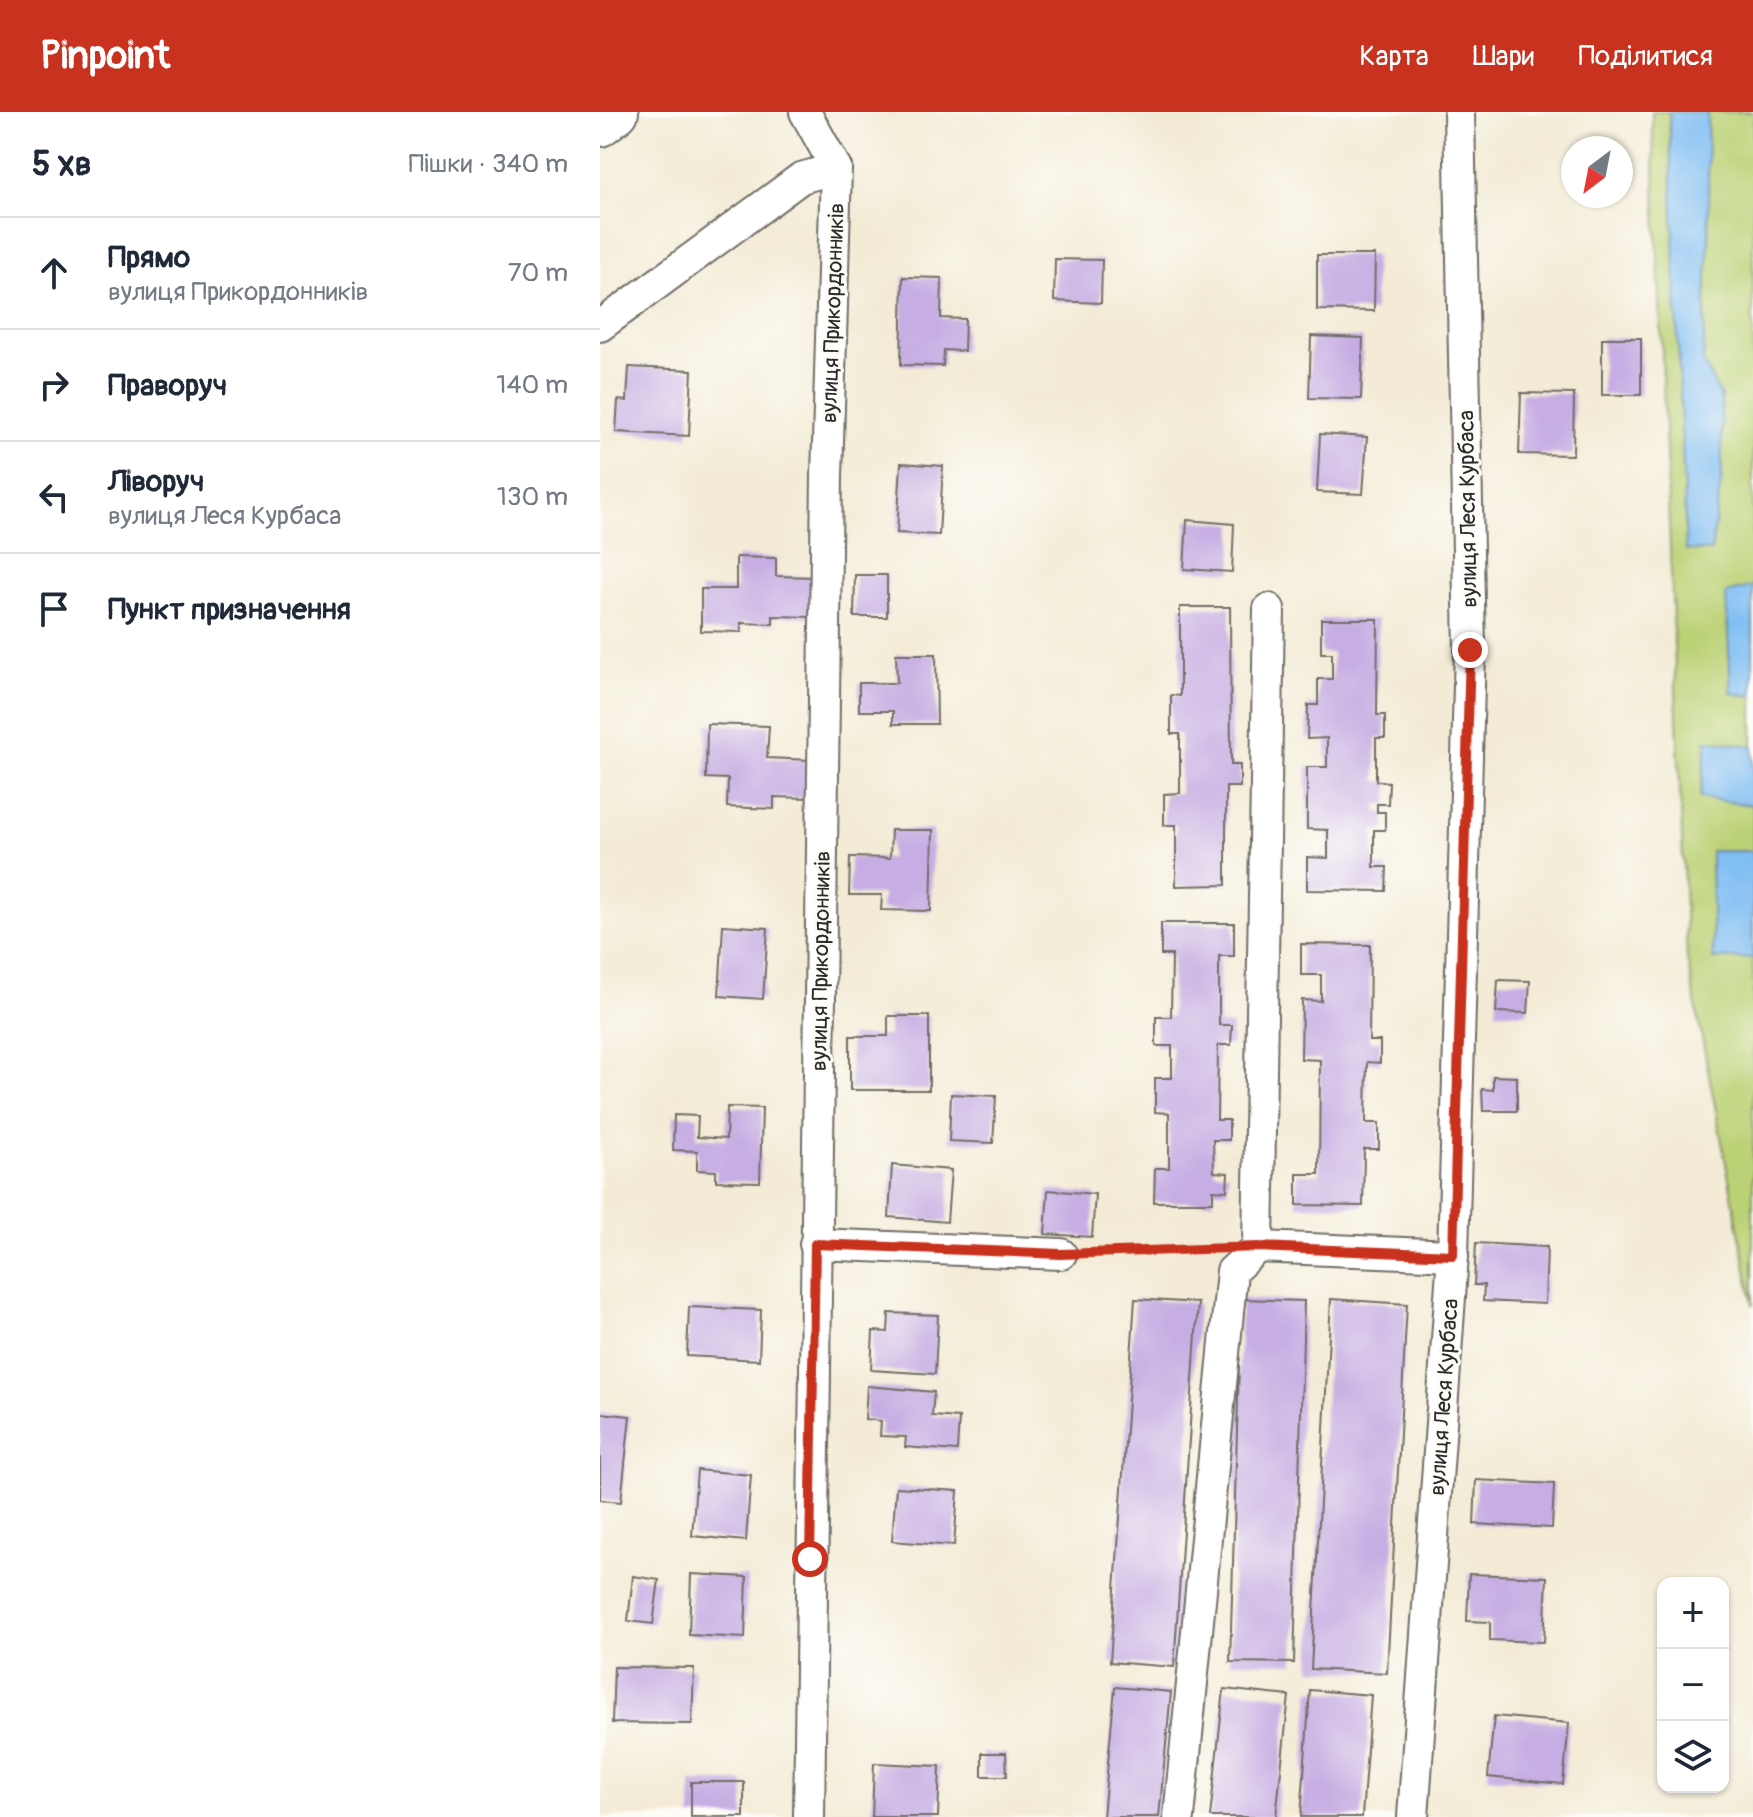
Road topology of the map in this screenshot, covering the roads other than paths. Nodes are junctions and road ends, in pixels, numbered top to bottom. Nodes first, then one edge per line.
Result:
1 (617, 112) edge
2 (805, 112) edge
3 (1459, 112) edge
4 (600, 125) edge
5 (836, 168) junction
6 (600, 326) edge
7 (1269, 609) dead end
8 (815, 1244) junction
9 (1258, 1247) junction
10 (1061, 1254) road end
11 (1453, 1255) junction
12 (809, 1817) edge
13 (1179, 1817) edge
14 (1413, 1817) edge

1 - 4 main road
2 - 5 street
3 - 11 street, вулиця Леся Курбаса
5 - 6 street
5 - 8 street, вулиця Прикордонників
7 - 9 street
8 - 10 street
8 - 12 street, вулиця Прикордонників
9 - 11 street
9 - 13 street
11 - 14 street, вулиця Леся Курбаса

